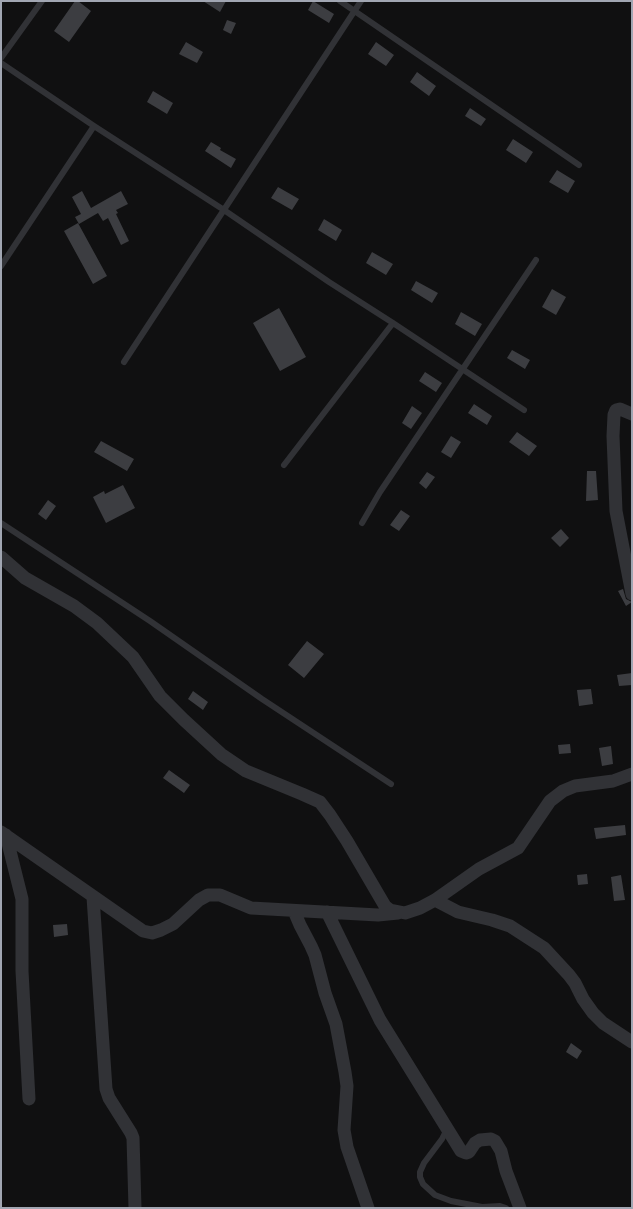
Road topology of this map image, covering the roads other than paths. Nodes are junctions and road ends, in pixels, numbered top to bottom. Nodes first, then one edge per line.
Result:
1 (42, 1) edge
2 (340, 1) edge
3 (361, 1) edge
4 (354, 11) junction
5 (1, 58) edge
6 (1, 63) edge
7 (94, 126) junction
8 (579, 165) dead end
9 (224, 210) junction
10 (536, 260) dead end
11 (1, 266) edge
12 (394, 323) junction
13 (124, 362) dead end
14 (464, 369) junction
15 (524, 410) dead end
16 (632, 414) edge
17 (284, 464) dead end
18 (1, 523) edge
19 (362, 523) dead end
20 (2, 558) edge
21 (632, 594) edge
22 (632, 774) edge
23 (391, 784) dead end
24 (4, 834) edge
25 (93, 897) junction
26 (435, 900) junction
27 (294, 911) junction
28 (326, 912) junction
29 (405, 913) junction
30 (632, 1042) edge
31 (29, 1100) dead end
32 (447, 1129) junction
33 (135, 1208) edge
34 (368, 1208) edge
35 (506, 1208) edge
36 (520, 1208) edge

1 - 5 lane
2 - 4 lane
3 - 4 lane
4 - 8 lane
4 - 9 lane
6 - 7 lane
7 - 9 lane
7 - 11 lane
9 - 12 lane
9 - 13 lane
10 - 14 lane
12 - 14 lane
12 - 17 lane
14 - 15 lane
14 - 19 lane
16 - 21 street
18 - 23 lane
20 - 29 street
22 - 26 street
24 - 25 street
24 - 31 street
25 - 27 street
25 - 33 street
26 - 29 street
26 - 30 street
27 - 28 street
27 - 34 street
28 - 29 street
28 - 32 street
32 - 35 lane
32 - 36 street

